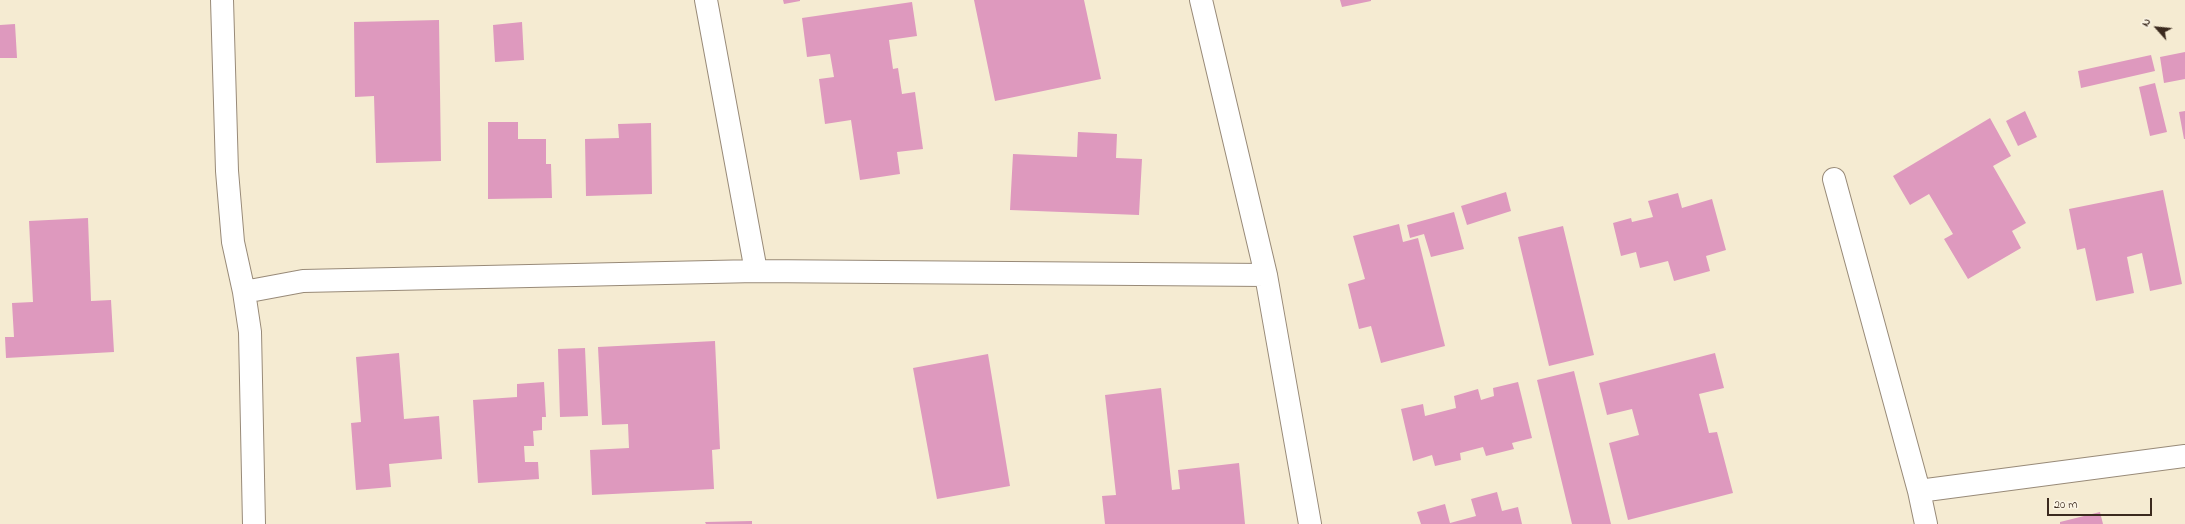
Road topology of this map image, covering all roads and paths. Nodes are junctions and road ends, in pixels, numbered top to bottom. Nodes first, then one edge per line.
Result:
1 (222, 0) edge
2 (706, 0) edge
3 (1201, 0) edge
4 (1834, 179) dead end
5 (756, 270) junction
6 (1266, 275) junction
7 (244, 292) junction
8 (2185, 456) edge
9 (1919, 491) junction
10 (254, 524) edge
11 (1310, 524) edge
12 (1926, 524) edge

1 - 7 street
2 - 5 street
3 - 6 street
4 - 9 street
5 - 6 street
5 - 7 street
6 - 11 street
7 - 10 street
8 - 9 street
9 - 12 street

